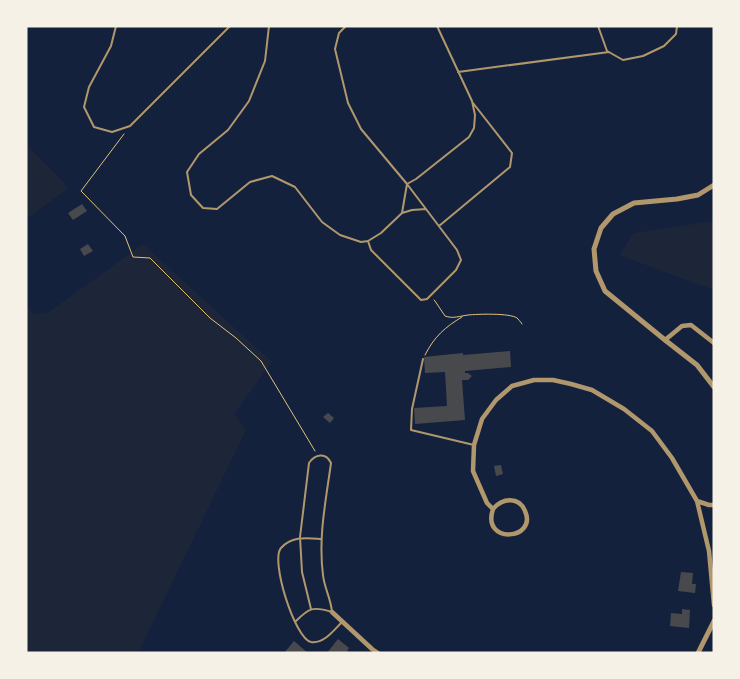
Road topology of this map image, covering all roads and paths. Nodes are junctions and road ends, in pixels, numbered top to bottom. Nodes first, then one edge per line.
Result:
1 (116, 26) edge
2 (230, 26) edge
3 (269, 26) edge
4 (346, 26) edge
5 (437, 26) edge
6 (598, 26) edge
7 (677, 26) edge
8 (609, 52) junction
9 (458, 72) junction
10 (472, 101) junction
11 (130, 126) junction
12 (407, 184) junction
13 (714, 186) edge
14 (426, 209) junction
15 (402, 213) junction
16 (439, 226) junction
17 (368, 241) junction
18 (428, 299) junction
19 (462, 316) junction
20 (522, 324) dead end
21 (665, 340) junction
22 (714, 343) edge
23 (423, 359) joint
24 (714, 387) edge
25 (474, 445) junction
26 (318, 456) junction
27 (697, 501) junction
28 (714, 505) edge
29 (493, 509) junction
30 (300, 538) junction
31 (321, 539) junction
32 (714, 605) edge
33 (311, 609) junction
34 (332, 612) junction
35 (296, 621) junction
36 (714, 621) edge
37 (342, 622) junction
38 (378, 653) edge
39 (698, 653) edge

1 - 11 lane
2 - 11 lane
3 - 17 lane
4 - 12 lane
5 - 9 lane
6 - 8 lane
7 - 8 lane
8 - 9 lane
9 - 10 lane
10 - 12 lane
10 - 16 lane
11 - 26 path
12 - 14 lane
12 - 15 lane
13 - 21 street
14 - 15 lane
14 - 16 lane
15 - 17 lane
16 - 18 lane
17 - 18 lane
18 - 19 path
19 - 20 path
19 - 23 path
21 - 22 street
21 - 24 street
23 - 25 lane
25 - 27 street
25 - 29 street
26 - 30 lane
26 - 31 lane
27 - 28 street
27 - 32 street
29 - 29 street
30 - 31 lane
30 - 33 lane
30 - 35 lane
31 - 34 lane
33 - 34 lane
33 - 35 lane
34 - 37 street
35 - 37 lane
36 - 39 street
37 - 38 street

